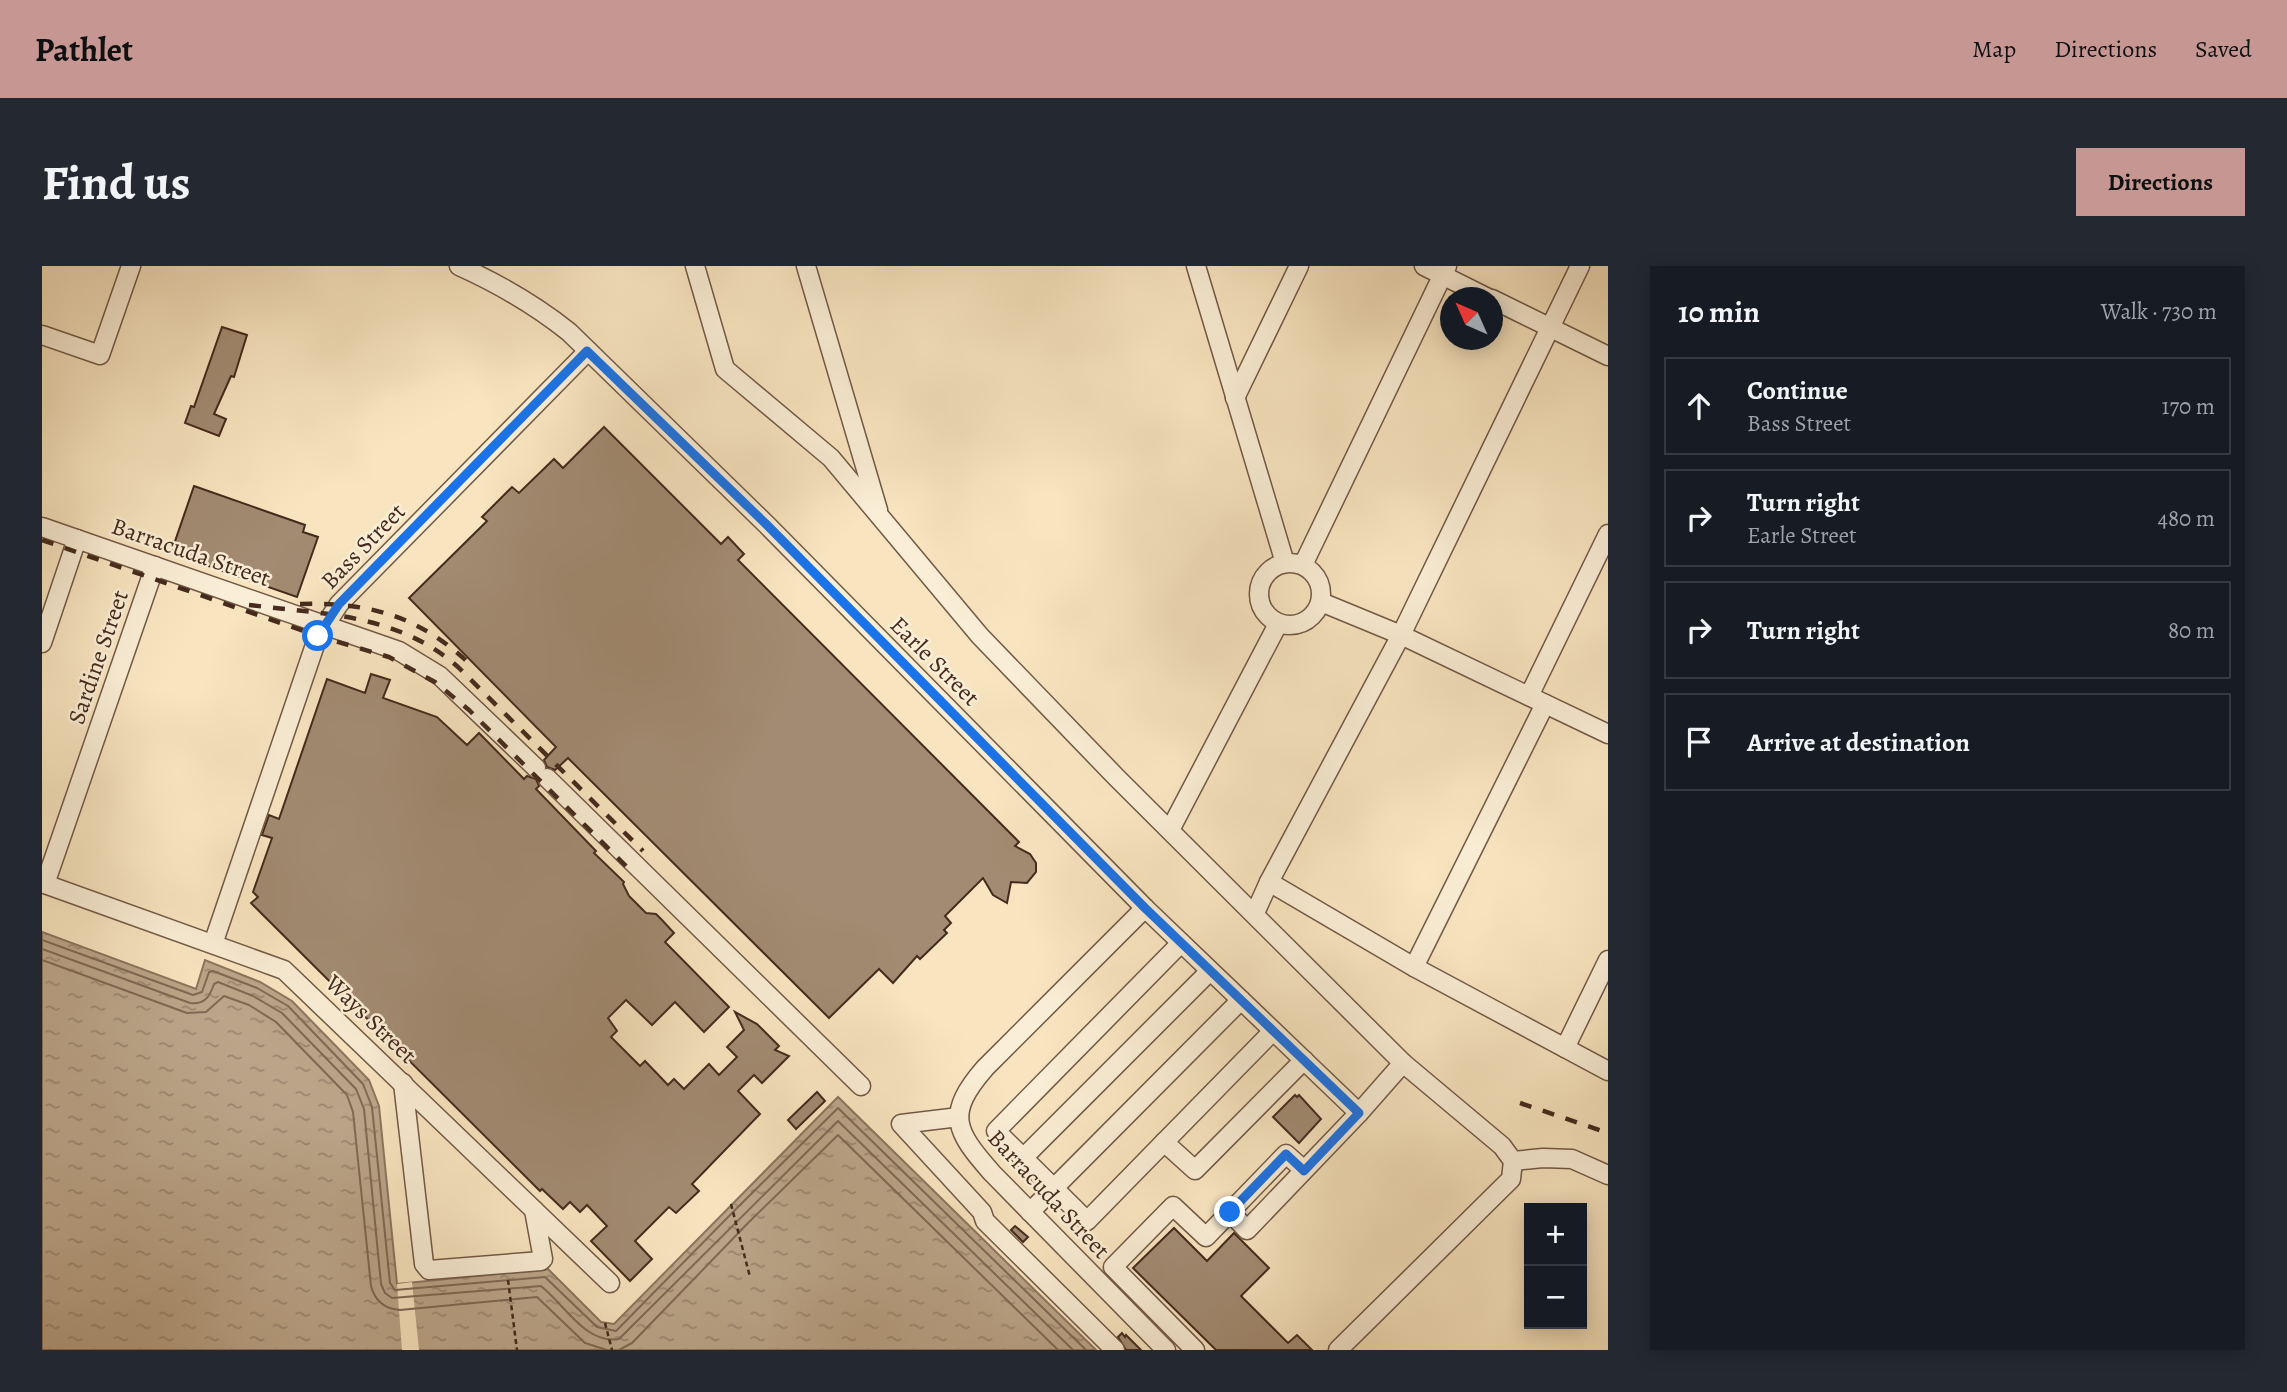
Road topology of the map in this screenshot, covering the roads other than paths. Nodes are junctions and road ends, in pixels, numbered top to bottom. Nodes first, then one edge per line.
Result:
1 (131, 266) edge
2 (459, 266) edge
3 (695, 266) edge
4 (806, 266) edge
5 (1196, 266) edge
6 (1299, 266) edge
7 (1424, 266) edge
8 (1580, 266) edge
9 (1445, 270) edge
10 (1472, 287) edge
11 (1503, 304) edge
12 (1550, 328) junction
13 (42, 335) edge
14 (587, 351) junction
15 (1608, 356) edge
16 (1235, 398) junction
17 (880, 516) junction
18 (42, 527) edge
19 (1608, 534) edge
20 (77, 539) junction
21 (1294, 564) junction
22 (155, 566) junction
23 (1321, 602) junction
24 (1278, 624) junction
25 (324, 626) junction
26 (1401, 635) junction
27 (42, 643) edge
28 (1537, 700) junction
29 (1608, 734) edge
30 (1170, 830) junction
31 (1269, 882) junction
32 (44, 883) edge
33 (1145, 908) junction
34 (1255, 913) junction
35 (1181, 943) junction
36 (213, 944) junction
37 (1608, 960) edge
38 (1414, 967) junction
39 (1210, 971) junction
40 (1241, 1000) junction
41 (1273, 1031) junction
42 (1565, 1048) junction
43 (1304, 1060) junction
44 (1403, 1063) junction
45 (1608, 1071) edge
46 (403, 1083) junction
47 (861, 1086) dead end
48 (1359, 1113) junction
49 (959, 1117) junction
50 (1164, 1142) junction
51 (1023, 1158) junction
52 (1513, 1160) junction
53 (1304, 1171) junction
54 (1608, 1175) edge
55 (1054, 1188) junction
56 (534, 1210) junction
57 (1030, 1212) junction
58 (1230, 1212) junction
59 (610, 1283) dead end
60 (1115, 1350) edge
61 (1166, 1350) edge
62 (1195, 1350) edge
63 (1338, 1350) edge

1 - 13 street
2 - 14 street, Earle Street
3 - 17 street
4 - 17 street
5 - 16 street
6 - 16 street
7 - 9 street
8 - 12 street
9 - 10 street
9 - 21 street
11 - 12 street
12 - 15 street
12 - 26 street
14 - 25 street, Bass Street
14 - 33 street, Earle Street
16 - 21 street
17 - 30 street
18 - 20 street, Barracuda Street
19 - 28 street
20 - 22 street, Barracuda Street
20 - 27 street
21 - 23 street
21 - 24 street
22 - 25 street, Barracuda Street
22 - 32 street, Sardine Street
23 - 24 street
23 - 26 street
24 - 30 street
25 - 36 street, Bass Street
25 - 47 street, Barracuda Street
26 - 28 street
26 - 31 street
28 - 29 street
28 - 38 street
30 - 34 street
31 - 34 street
31 - 38 street
32 - 36 street, Ways Street
33 - 35 street, Earle Street
33 - 49 street, Barracuda Street
34 - 44 street
35 - 39 street, Earle Street
35 - 51 street
36 - 46 street, Ways Street
37 - 42 street
38 - 42 street
39 - 40 street, Earle Street
39 - 51 street
40 - 41 street, Earle Street
40 - 55 street
41 - 43 street, Earle Street
41 - 50 street
42 - 45 street
43 - 48 street, Earle Street
43 - 50 street
44 - 48 street
44 - 52 street
46 - 56 street, Ways Street
46 - 56 street
48 - 53 street
49 - 57 street, Barracuda Street
49 - 60 street
50 - 55 street
51 - 55 street
52 - 54 street
52 - 63 street
53 - 58 street
53 - 58 street
55 - 57 street
56 - 59 street, Ways Street
57 - 61 street, Barracuda Street
58 - 62 street

